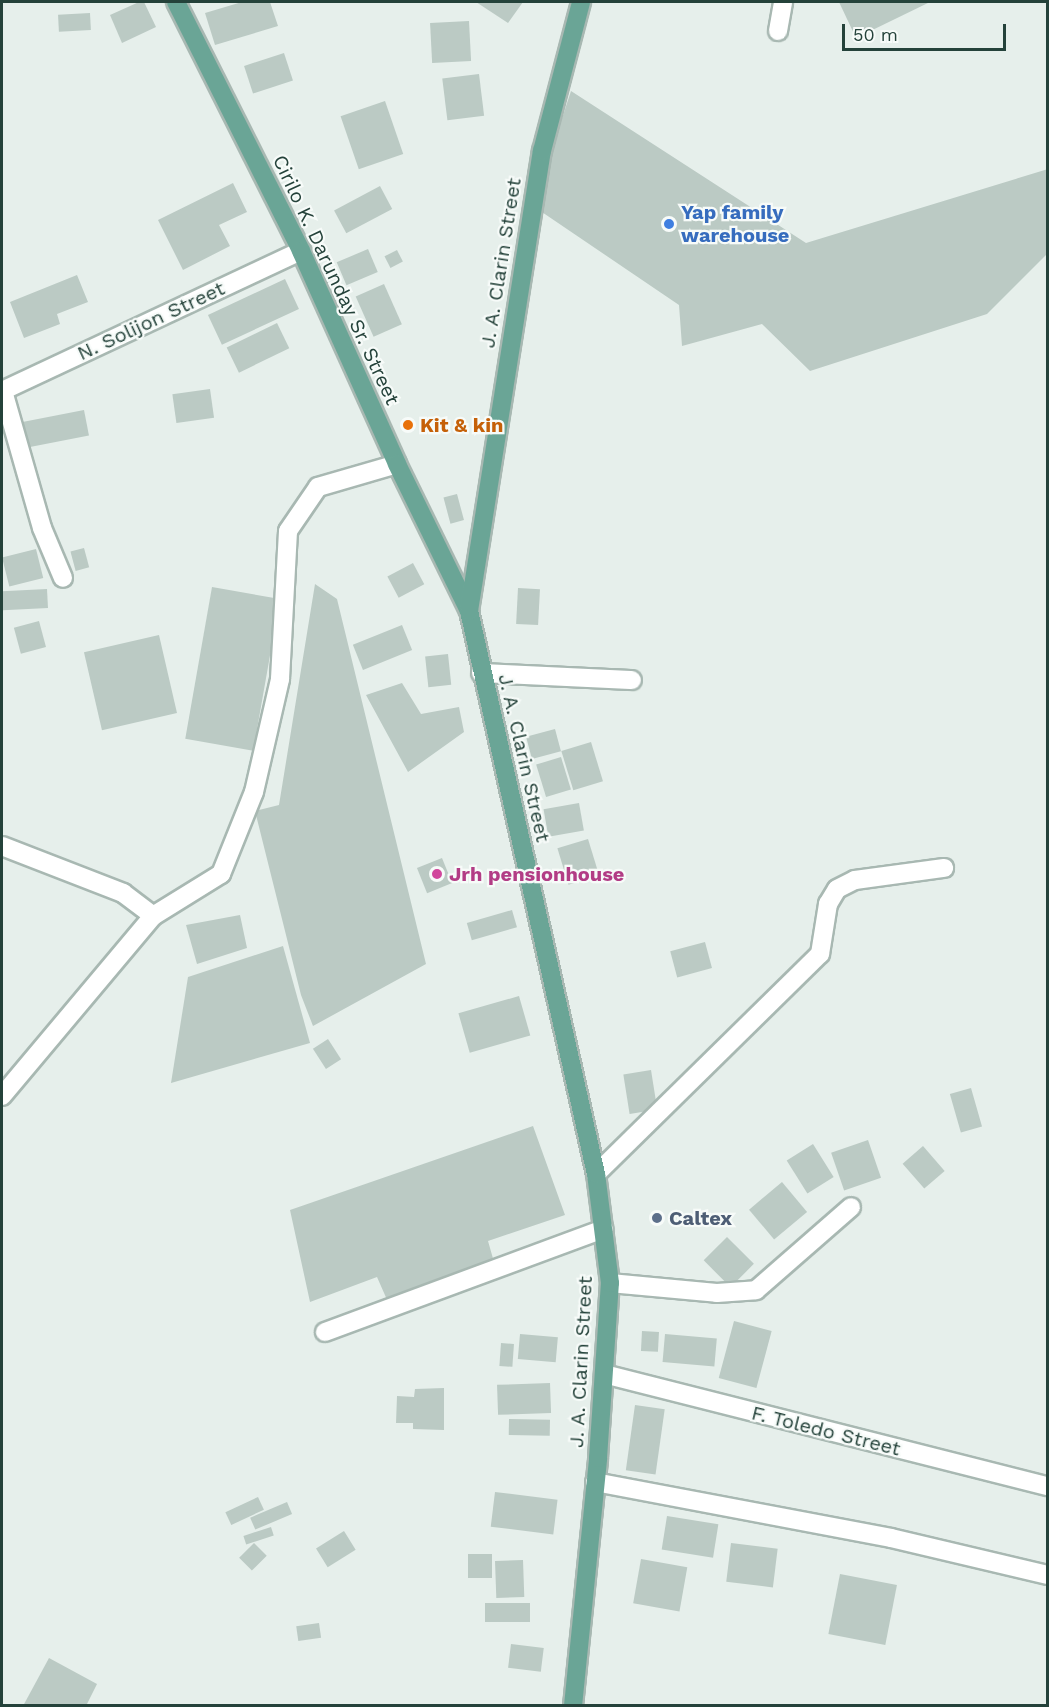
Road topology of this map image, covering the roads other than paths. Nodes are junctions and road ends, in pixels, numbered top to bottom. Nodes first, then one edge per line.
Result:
1 (176, 2) edge
2 (581, 2) edge
3 (783, 2) edge
4 (778, 31) dead end
5 (301, 251) junction
6 (2, 391) edge
7 (397, 464) junction
8 (63, 578) dead end
9 (469, 611) junction
10 (481, 673) junction
11 (632, 680) dead end
12 (2, 846) edge
13 (944, 868) dead end
14 (153, 916) junction
15 (2, 1096) edge
16 (596, 1174) junction
17 (851, 1207) dead end
18 (604, 1229) junction
19 (610, 1283) junction
20 (325, 1332) dead end
21 (604, 1374) junction
22 (595, 1482) junction
23 (1047, 1486) edge
24 (1047, 1575) edge
25 (573, 1706) edge

1 - 5 main road, Cirilo K. Darunday Sr. Street
2 - 9 main road, J. A. Clarin Street
3 - 4 street
5 - 6 street, N. Solijon Street
5 - 7 main road, Cirilo K. Darunday Sr. Street
6 - 8 street
7 - 9 main road, Cirilo K. Darunday Sr. Street
7 - 14 street
9 - 10 main road, J. A. Clarin Street
10 - 11 street
10 - 16 main road, J. A. Clarin Street
12 - 14 street
13 - 16 street
14 - 15 street
16 - 18 main road, J. A. Clarin Street
17 - 19 street
18 - 19 main road, J. A. Clarin Street
18 - 20 street
19 - 21 main road, J. A. Clarin Street
21 - 22 main road, J. A. Clarin Street
21 - 23 street, F. Toledo Street
22 - 24 street
22 - 25 main road, J. A. Clarin Street

